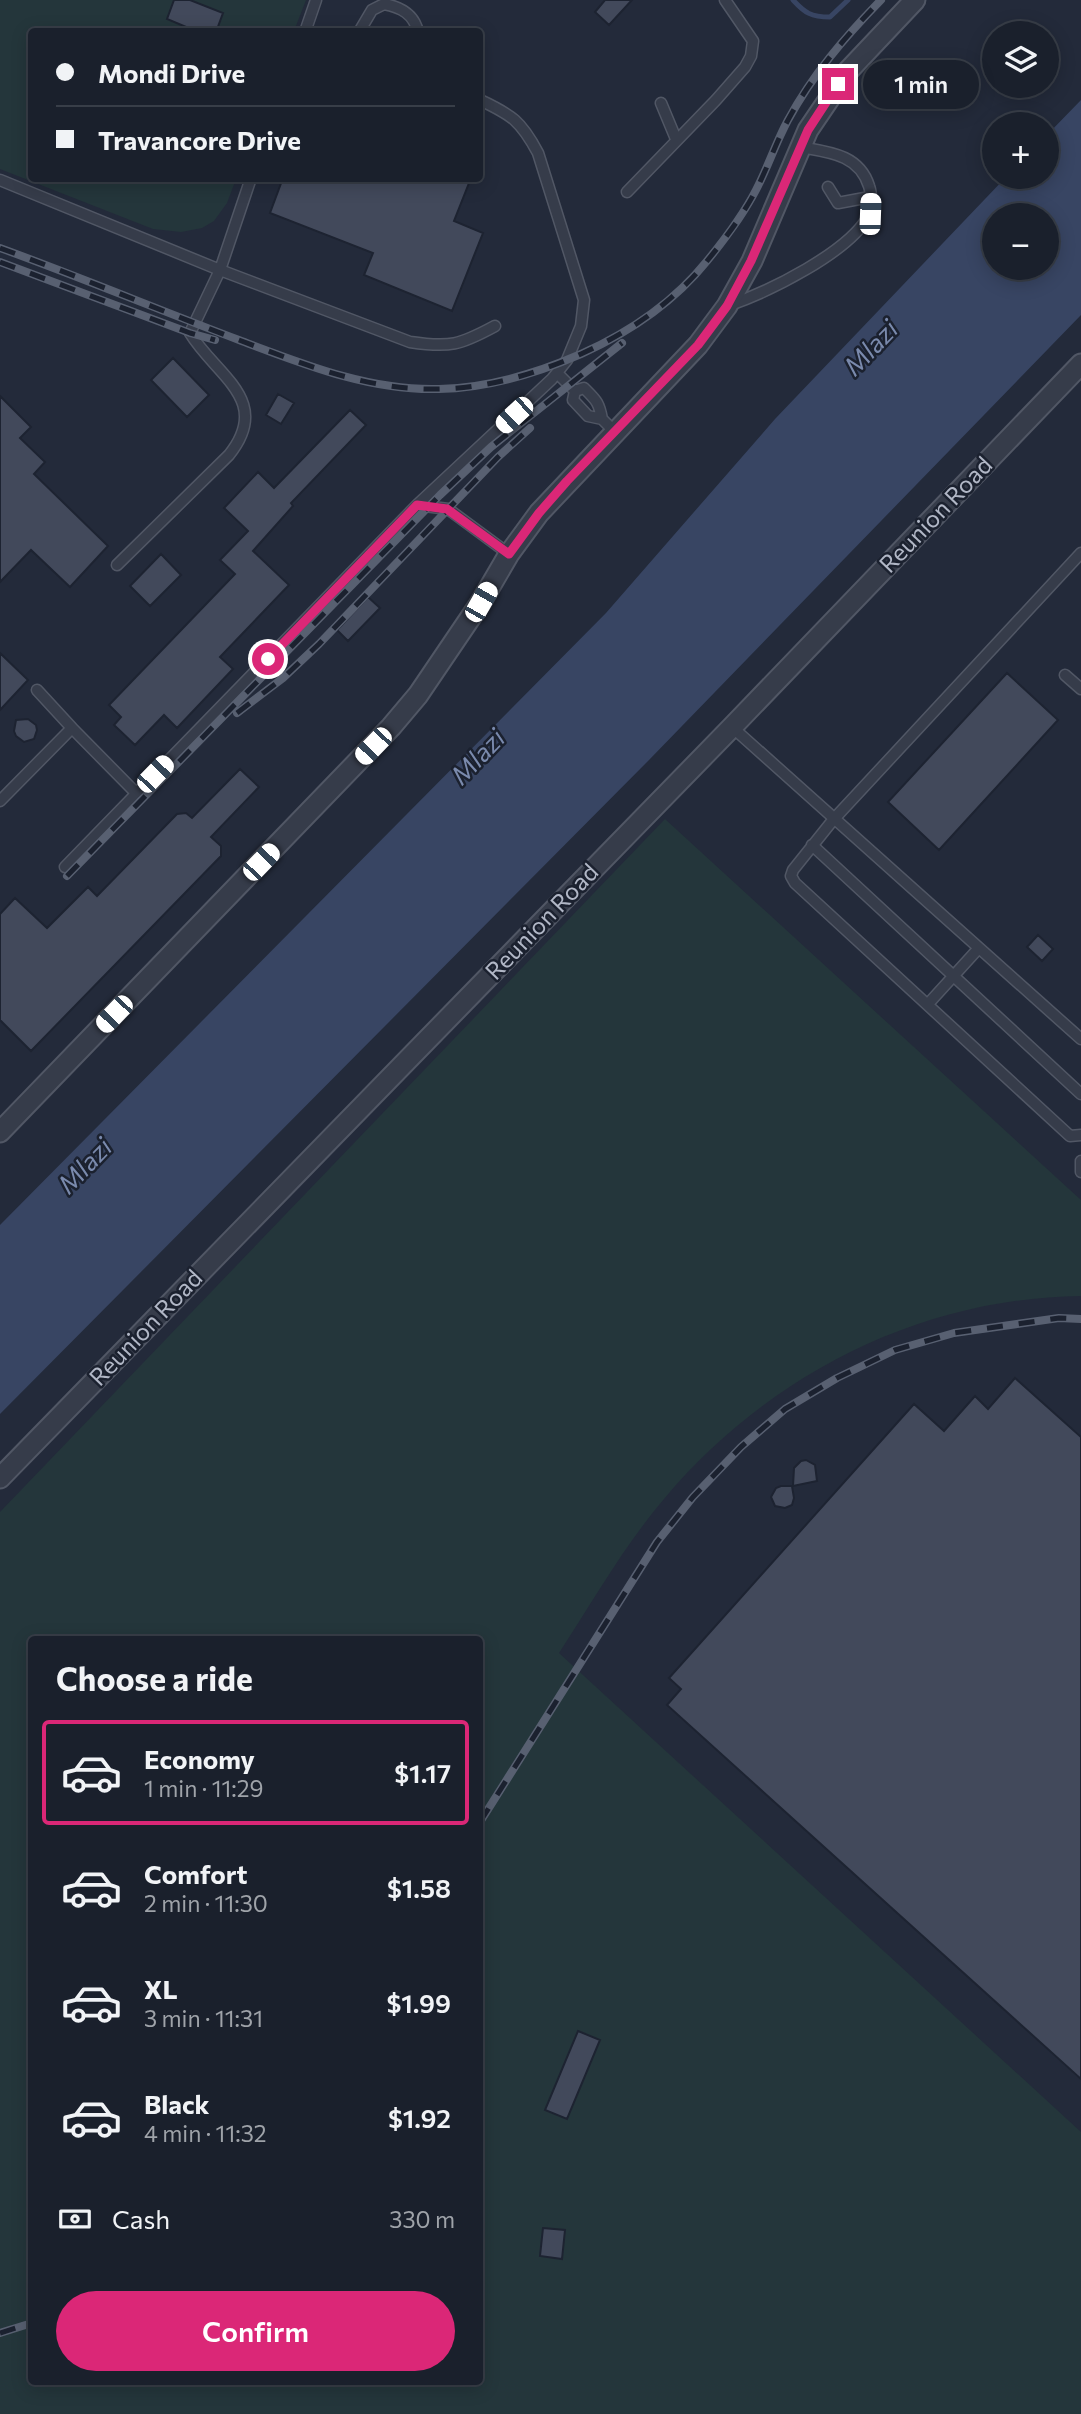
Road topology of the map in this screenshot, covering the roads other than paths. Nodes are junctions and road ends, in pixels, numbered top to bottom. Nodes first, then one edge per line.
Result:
1 (316, 0) edge
2 (725, 0) edge
3 (915, 0) edge
4 (306, 28) edge
5 (361, 28) edge
6 (416, 28) edge
7 (483, 101) edge
8 (661, 103) dead end
9 (676, 139) junction
10 (800, 148) junction
11 (0, 180) edge
12 (250, 182) edge
13 (828, 187) dead end
14 (627, 192) dead end
15 (870, 197) junction
16 (220, 270) junction
17 (727, 306) junction
18 (495, 326) dead end
19 (1081, 364) edge
20 (557, 373) junction
21 (575, 391) junction
22 (608, 425) junction
23 (417, 505) junction
24 (1081, 553) edge
25 (509, 554) junction
26 (117, 565) dead end
27 (1065, 675) dead end
28 (1081, 689) edge
29 (37, 690) dead end
30 (732, 727) junction
31 (72, 728) junction
32 (137, 794) junction
33 (0, 802) edge
34 (833, 820) junction
35 (812, 845) junction
36 (65, 867) dead end
37 (978, 948) junction
38 (954, 975) junction
39 (928, 1004) junction
40 (1081, 1039) edge
41 (1081, 1094) edge
42 (0, 1132) edge
43 (1081, 1135) edge
44 (1081, 1161) edge
45 (1081, 1172) edge
46 (0, 1478) edge

1 - 4 lane
2 - 9 lane
3 - 10 street
5 - 6 lane
7 - 20 lane
8 - 9 lane
9 - 14 lane
10 - 15 lane
10 - 17 street
11 - 16 lane
12 - 16 lane
13 - 15 lane
15 - 17 lane
16 - 18 lane
16 - 26 lane
17 - 22 street
19 - 30 street, Reunion Road
20 - 21 lane
20 - 23 lane
21 - 22 lane
21 - 22 lane
22 - 25 street
23 - 25 lane
23 - 32 lane
24 - 34 lane
25 - 42 street
27 - 28 lane
29 - 31 lane
30 - 34 lane
30 - 46 street, Reunion Road
31 - 32 lane
31 - 33 lane
32 - 36 lane
34 - 35 lane
34 - 37 lane
35 - 38 lane
35 - 39 lane
37 - 38 lane
37 - 40 lane
38 - 39 lane
38 - 41 lane
39 - 43 lane
44 - 45 lane

